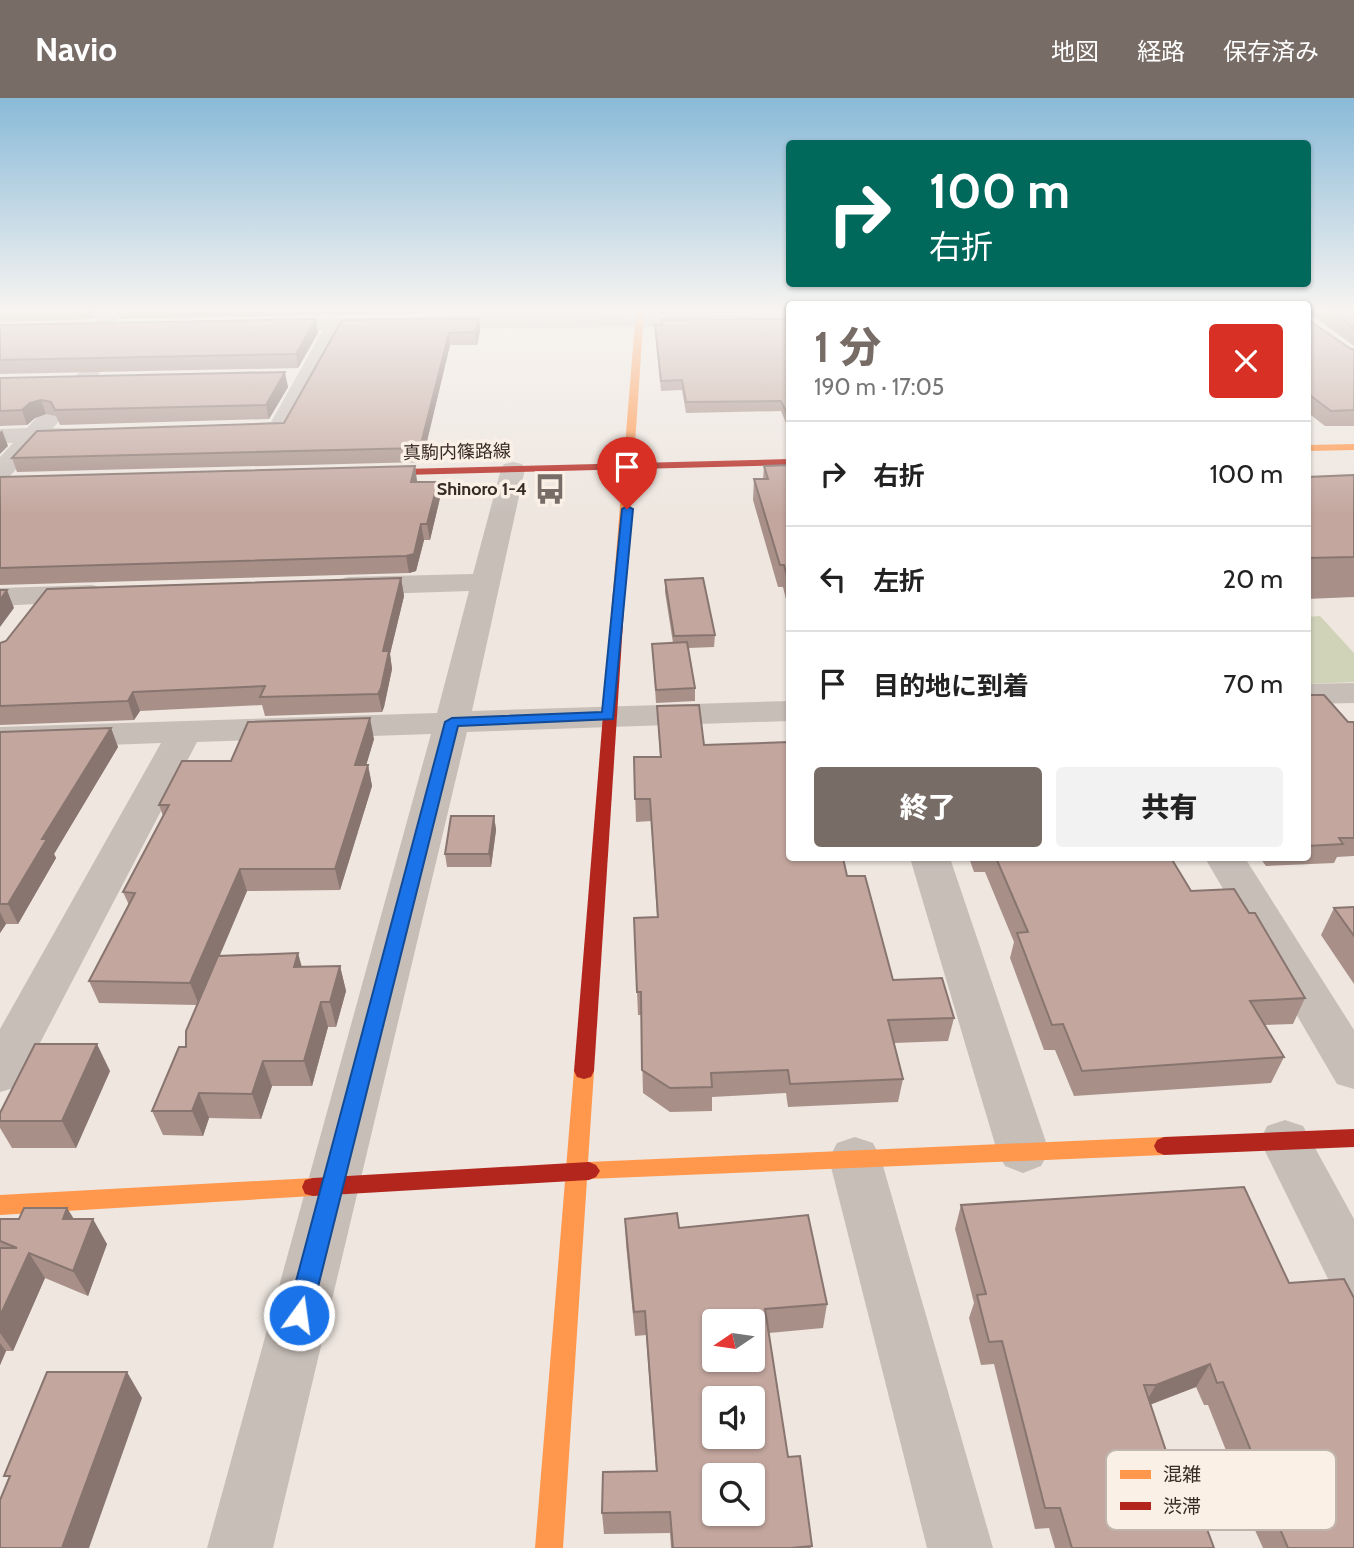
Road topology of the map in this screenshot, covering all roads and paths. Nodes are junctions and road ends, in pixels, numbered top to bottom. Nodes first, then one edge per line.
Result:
1 (82, 379) edge
2 (307, 379) edge
3 (636, 379) edge
4 (80, 381) junction
5 (107, 381) edge
6 (54, 382) edge
7 (212, 431) edge
8 (104, 433) edge
9 (36, 435) junction
10 (0, 436) edge
11 (1354, 447) edge
12 (1311, 448) edge
13 (786, 462) edge
14 (630, 467) junction
15 (513, 469) junction
16 (346, 474) edge
17 (5, 479) edge
18 (487, 582) junction
19 (320, 587) edge
20 (126, 593) edge
21 (43, 596) junction
22 (0, 597) edge
23 (17, 629) edge
24 (1354, 693) edge
25 (1311, 694) edge
26 (786, 711) edge
27 (608, 716) junction
28 (452, 722) junction
29 (185, 731) junction
30 (0, 738) edge
31 (931, 861) edge
32 (1227, 861) edge
33 (1354, 1070) edge
34 (0, 1073) edge
35 (1354, 1138) edge
36 (1285, 1141) junction
37 (1023, 1151) junction
38 (855, 1159) junction
39 (576, 1172) junction
40 (332, 1186) junction
41 (0, 1205) edge
42 (1354, 1273) edge
43 (240, 1548) edge
44 (549, 1548) edge
45 (960, 1548) edge

1 - 4 street
2 - 7 street
3 - 14 street
4 - 5 street
4 - 6 street
4 - 9 street
8 - 9 street
9 - 10 street
9 - 17 street
11 - 12 street
13 - 14 street, 真駒内篠路線
14 - 15 street, 真駒内篠路線
14 - 27 street
15 - 16 street, 真駒内篠路線
15 - 18 street
18 - 19 street
18 - 28 street
20 - 21 street
21 - 22 street
21 - 23 street
24 - 25 street
26 - 27 street
27 - 28 street
27 - 39 street
28 - 29 street
28 - 40 street
29 - 30 street
29 - 34 street
31 - 37 street
32 - 33 street
35 - 36 street
36 - 37 street
36 - 42 street
37 - 38 street
38 - 39 street
38 - 45 street
39 - 40 street
39 - 44 street
40 - 41 street
40 - 43 street

